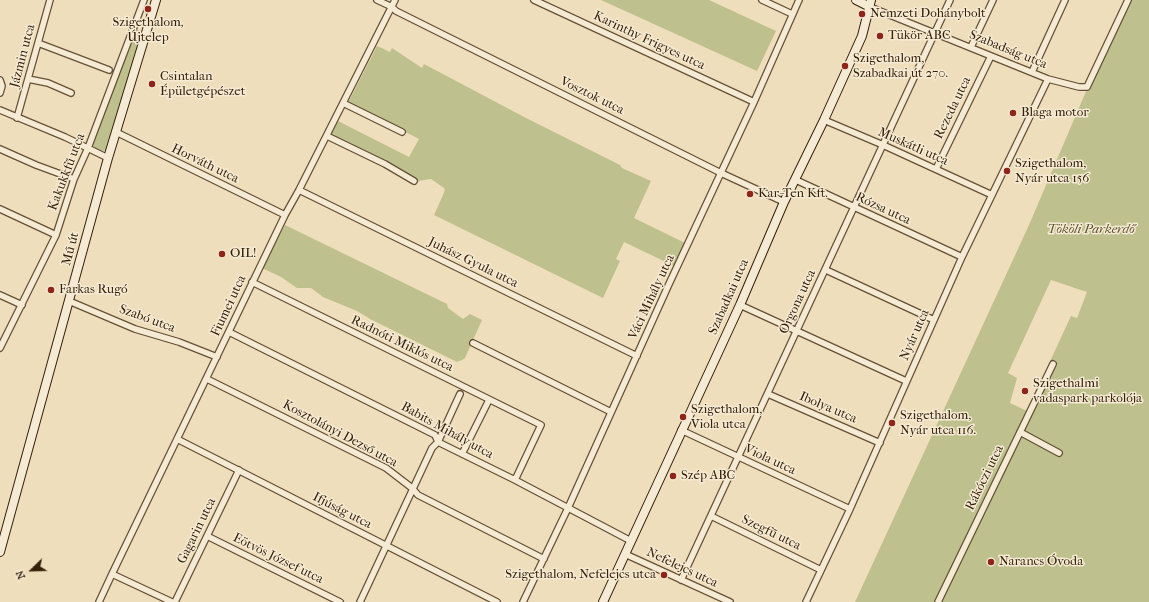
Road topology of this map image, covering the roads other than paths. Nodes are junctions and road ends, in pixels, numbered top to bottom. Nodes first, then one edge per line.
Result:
1 (50, 0) edge
2 (144, 0) edge
3 (156, 0) edge
4 (376, 0) edge
5 (395, 0) edge
6 (534, 0) edge
7 (762, 0) edge
8 (799, 0) edge
9 (856, 0) edge
10 (950, 0) edge
11 (993, 0) edge
12 (1065, 0) edge
13 (1128, 0) edge
14 (871, 3) edge
15 (392, 7) junction
16 (792, 14) junction
17 (934, 33) junction
18 (38, 43) junction
19 (971, 47) junction
20 (991, 56) junction
21 (109, 70) dead end
22 (1032, 72) junction
23 (28, 79) junction
24 (1048, 79) junction
25 (0, 80) edge
26 (71, 93) dead end
27 (0, 94) edge
28 (754, 102) junction
29 (343, 103) junction
30 (0, 110) edge
31 (17, 118) junction
32 (824, 120) junction
33 (116, 132) junction
34 (402, 132) dead end
35 (327, 136) junction
36 (883, 145) junction
37 (88, 148) junction
38 (0, 149) edge
39 (108, 158) junction
40 (936, 169) junction
41 (721, 173) junction
42 (74, 179) junction
43 (796, 180) junction
44 (414, 181) dead end
45 (299, 190) junction
46 (992, 195) junction
47 (784, 202) junction
48 (854, 208) junction
49 (0, 209) edge
50 (285, 215) junction
51 (56, 234) junction
52 (962, 257) junction
53 (826, 270) junction
54 (252, 282) junction
55 (0, 295) edge
56 (69, 301) junction
57 (22, 305) junction
58 (740, 305) junction
59 (934, 320) junction
60 (796, 331) junction
61 (229, 332) junction
62 (472, 343) dead end
63 (1, 344) edge
64 (636, 356) junction
65 (217, 357) junction
66 (1053, 364) dead end
67 (207, 379) junction
68 (906, 381) junction
69 (460, 394) dead end
70 (768, 394) junction
71 (489, 400) junction
72 (611, 412) junction
73 (681, 430) junction
74 (1020, 432) junction
75 (177, 439) junction
76 (438, 442) junction
77 (880, 442) junction
78 (1059, 453) dead end
79 (462, 454) junction
80 (738, 457) junction
81 (239, 470) junction
82 (515, 480) junction
83 (412, 488) junction
84 (568, 508) junction
85 (850, 510) junction
86 (711, 516) junction
87 (206, 536) junction
88 (631, 541) junction
89 (386, 546) junction
90 (0, 552) edge
91 (625, 554) junction
92 (544, 559) junction
93 (821, 570) junction
94 (112, 574) junction
95 (681, 580) junction
96 (99, 602) edge
97 (172, 602) edge
98 (176, 602) edge
99 (340, 602) edge
100 (360, 602) edge
101 (497, 602) edge
102 (523, 602) edge
103 (603, 602) edge
104 (730, 602) edge
105 (806, 602) edge
106 (938, 602) edge

1 - 18 street, Jázmin utca
2 - 37 street, Kakukkfű utca
3 - 33 street, Mű út
4 - 15 street, Vosztok utca
5 - 15 street, Fiumei utca
6 - 28 street, Karinthy Frigyes utca
7 - 16 street
8 - 16 street, Váci Mihály utca
9 - 14 street, Szabadság utca
10 - 17 street, Orgona utca
11 - 19 street
12 - 22 street
13 - 24 street, Szabadság utca
14 - 17 street, Szabadság utca
14 - 32 street, Szabadkai utca
15 - 29 street, Fiumei utca
15 - 41 street, Vosztok utca
16 - 28 street, Váci Mihály utca
17 - 19 street, Szabadság utca
17 - 36 street, Orgona utca
18 - 21 street
18 - 23 street, Jázmin utca
19 - 20 street, Szabadság utca
20 - 22 street, Szabadság utca
20 - 40 street, Rezeda utca
22 - 24 street, Szabadság utca
23 - 26 street
23 - 31 street, Jázmin utca
24 - 46 street, Nyár utca
25 - 27 street
28 - 41 street, Váci Mihály utca
29 - 34 street
29 - 35 street, Fiumei utca
30 - 31 street
31 - 37 street
32 - 36 street, Muskátli utca
32 - 43 street, Szabadkai utca
33 - 39 street, Mű út
33 - 50 street, Horváth utca
35 - 44 street
35 - 45 street, Fiumei utca
36 - 40 street, Muskátli utca
36 - 48 street, Orgona utca
37 - 39 street
37 - 42 street, Kakukkfű utca
38 - 42 street
39 - 56 street, Mű út
40 - 46 street, Muskátli utca
41 - 47 street, Vosztok utca
41 - 64 street, Váci Mihály utca
42 - 51 street, Kakukkfű utca
43 - 47 street, Szabadkai utca
43 - 48 street, Rózsa utca
45 - 50 street, Fiumei utca
45 - 64 street, Juhász Gyula utca
46 - 52 street, Nyár utca
47 - 58 street, Szabadkai utca
48 - 52 street, Rózsa utca
48 - 53 street, Orgona utca
49 - 51 street
50 - 54 street, Fiumei utca
51 - 57 street, Kakukkfű utca
52 - 59 street, Nyár utca
53 - 59 street
53 - 60 street, Orgona utca
54 - 61 street, Fiumei utca
54 - 71 street, Radnóti Miklós utca
55 - 57 street
56 - 65 street, Szabó utca
56 - 90 street, Mű út
57 - 63 street, Kakukkfű utca
58 - 60 street
58 - 73 street, Szabadkai utca
59 - 68 street, Nyár utca
60 - 68 street
60 - 70 street, Orgona utca
61 - 65 street, Fiumei utca
61 - 76 street, Babits Mihály utca
62 - 72 street
64 - 72 street, Váci Mihály utca
65 - 67 street, Fiumei utca
66 - 74 street, Rákóczi utca
67 - 75 street, Fiumei utca
67 - 83 street, Kosztolányi Dezső utca
68 - 77 street, Nyár utca
69 - 76 street
70 - 77 street, Ibolya utca
70 - 80 street, Orgona utca
71 - 79 street
71 - 82 street, Radnóti Miklós utca
72 - 84 street, Váci Mihály utca
73 - 80 street, Viola utca
73 - 88 street, Szabadkai utca
74 - 78 street
74 - 106 street, Rákóczi utca
75 - 81 street, Ifjúság utca
75 - 94 street, Fiumei utca
76 - 79 street, Babits Mihály utca
76 - 83 street
77 - 85 street, Nyár utca
79 - 82 street, Babits Mihály utca
80 - 85 street, Viola utca
80 - 86 street, Orgona utca
81 - 87 street, Gagarin utca
81 - 89 street, Ifjúság utca
82 - 84 street, Babits Mihály utca
83 - 89 street
83 - 92 street, Kosztolányi Dezső utca
84 - 88 street, Babits Mihály utca
84 - 92 street, Váci Mihály utca
85 - 93 street, Nyár utca
86 - 93 street, Szegfű utca
86 - 95 street, Orgona utca
87 - 98 street, Gagarin utca
87 - 99 street, Eötvös József utca
88 - 91 street, Szabadkai utca
89 - 100 street
89 - 101 street, Ifjúság utca
91 - 95 street, Nefelejcs utca
91 - 103 street, Szabadkai utca
92 - 102 street, Váci Mihály utca
93 - 105 street, Nyár utca
94 - 96 street, Fiumei utca
94 - 97 street
95 - 104 street, Nefelejcs utca

